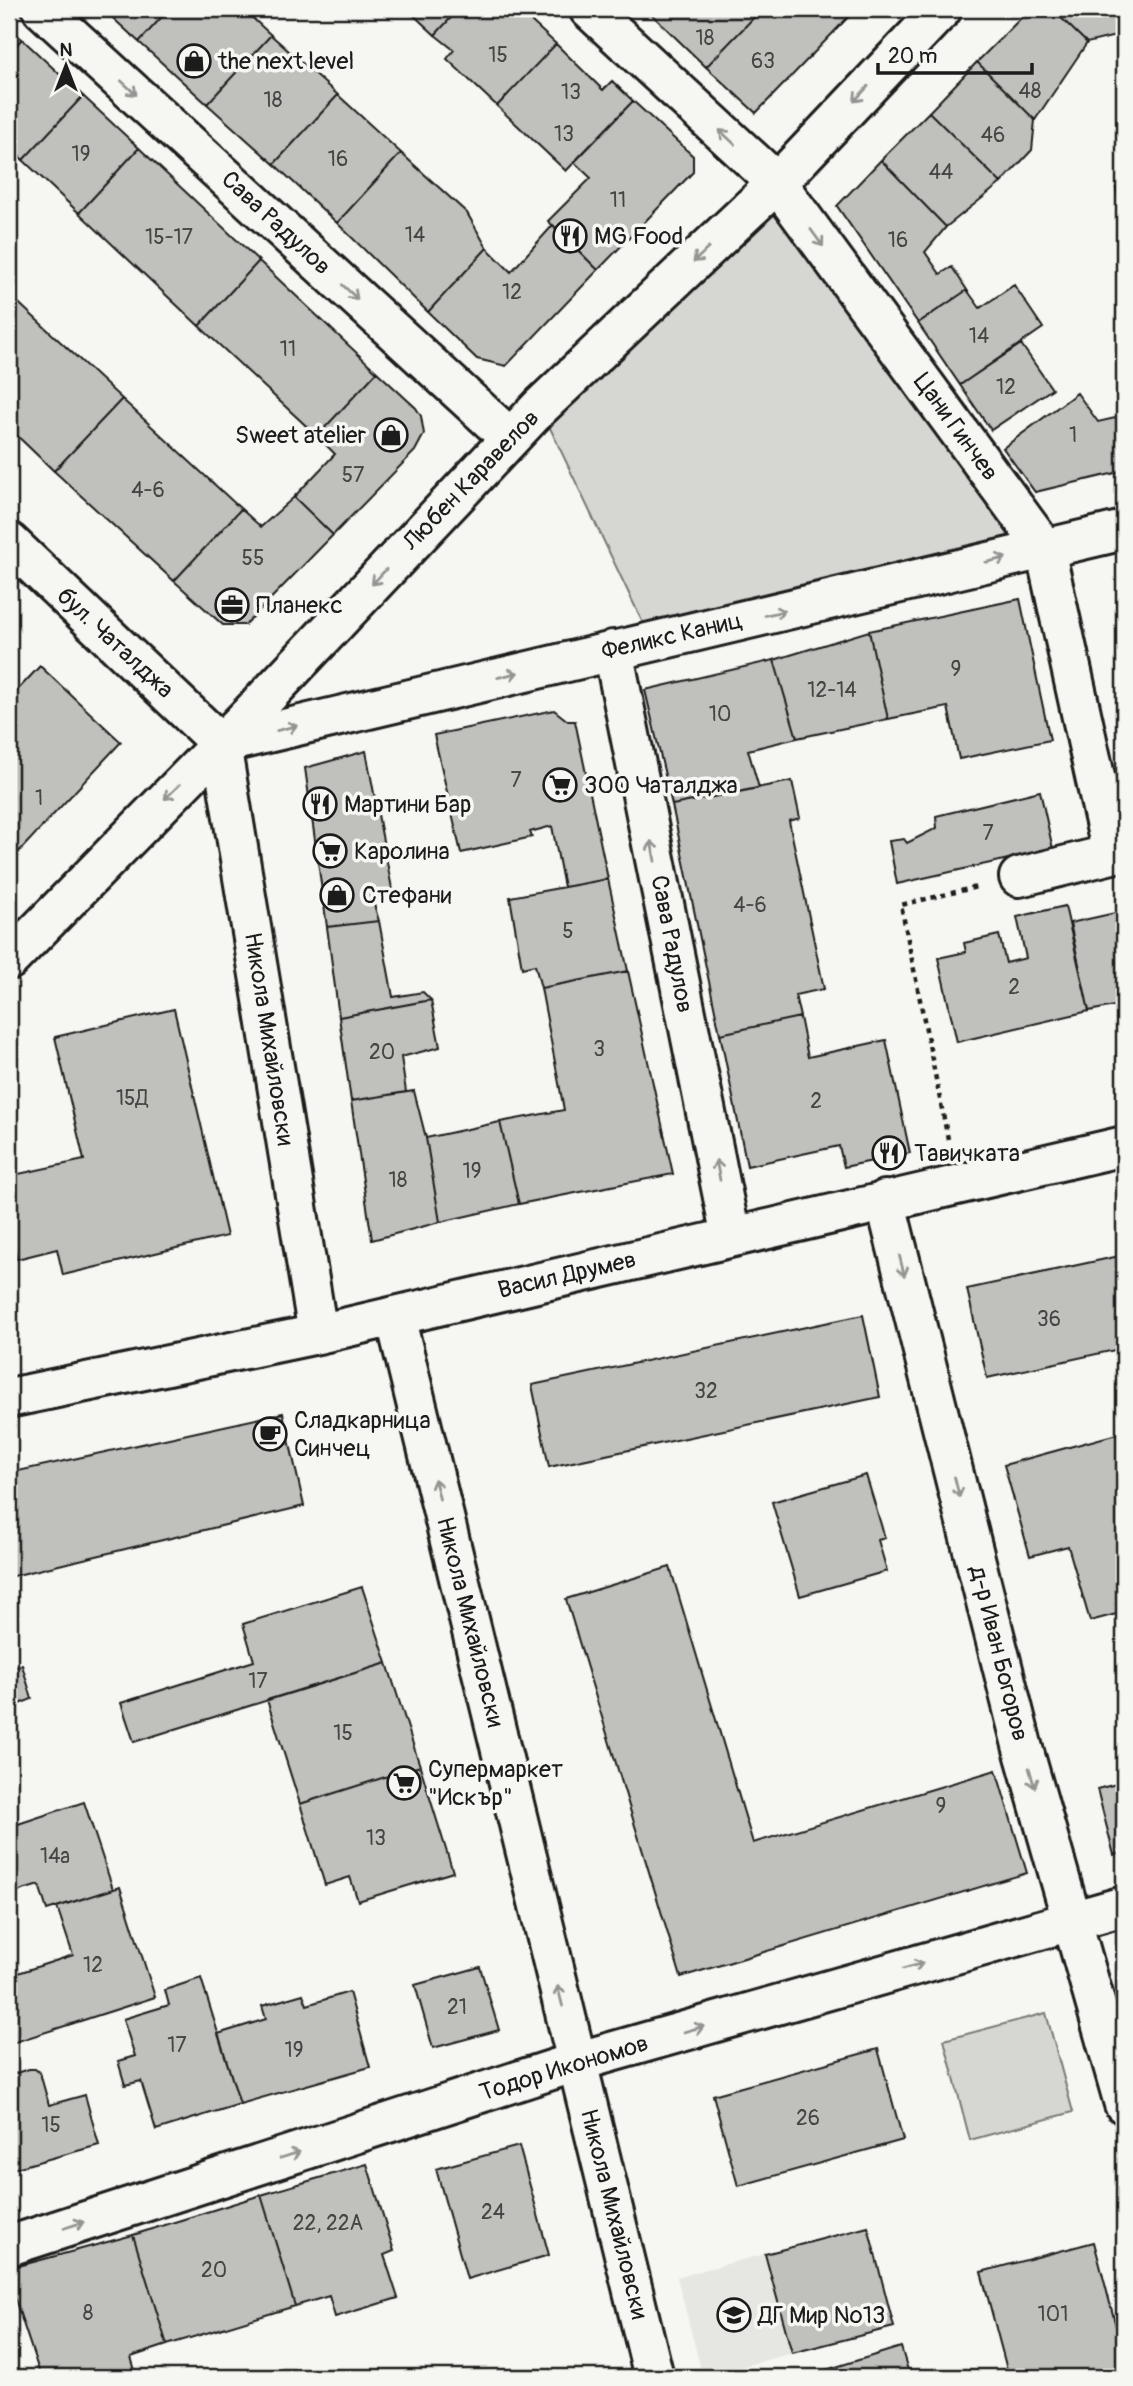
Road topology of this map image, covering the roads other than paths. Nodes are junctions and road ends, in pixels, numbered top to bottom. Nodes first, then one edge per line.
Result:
1 (42, 9) edge
2 (589, 9) edge
3 (942, 9) edge
4 (777, 183) junction
5 (510, 438) junction
6 (1124, 530) edge
7 (9, 542) edge
8 (1045, 549) junction
9 (613, 650) junction
10 (220, 744) junction
11 (1019, 877) road end
12 (9, 960) edge
13 (1124, 1146) edge
14 (885, 1200) junction
15 (732, 1237) junction
16 (395, 1316) junction
17 (318, 1334) junction
18 (9, 1398) edge
19 (1124, 1906) edge
20 (1073, 1921) junction
21 (576, 2062) junction
22 (1124, 2104) edge
23 (9, 2246) edge
24 (654, 2377) edge

1 -> 5 street, Сава Радулов
4 -> 2 street, Цани Гинчев
3 -> 4 street, Любен Каравелов
4 -> 5 street, Любен Каравелов
4 -> 8 street, Цани Гинчев
5 -> 10 street, Любен Каравелов
6 - 8 street, Феликс Каниц
7 - 10 street, бул. Чаталджа
9 -> 8 street, Феликс Каниц
8 - 11 street, Цани Гинчев
10 -> 9 street, Феликс Каниц
15 -> 9 street, Сава Радулов
10 -> 12 street, Любен Каравелов
10 - 17 street, Никола Михайловски
13 - 14 street, Васил Друмев
14 - 15 street, Васил Друмев
14 -> 20 street, д-р Иван Богоров
15 - 16 street, Васил Друмев
16 - 17 street, Васил Друмев
21 -> 16 street, Никола Михайловски
17 - 18 street, Васил Друмев
19 - 20 street, Тодор Икономов
21 -> 20 street, Тодор Икономов
20 - 22 street, д-р Иван Богоров
23 -> 21 street, Тодор Икономов
21 - 24 street, Никола Михайловски

